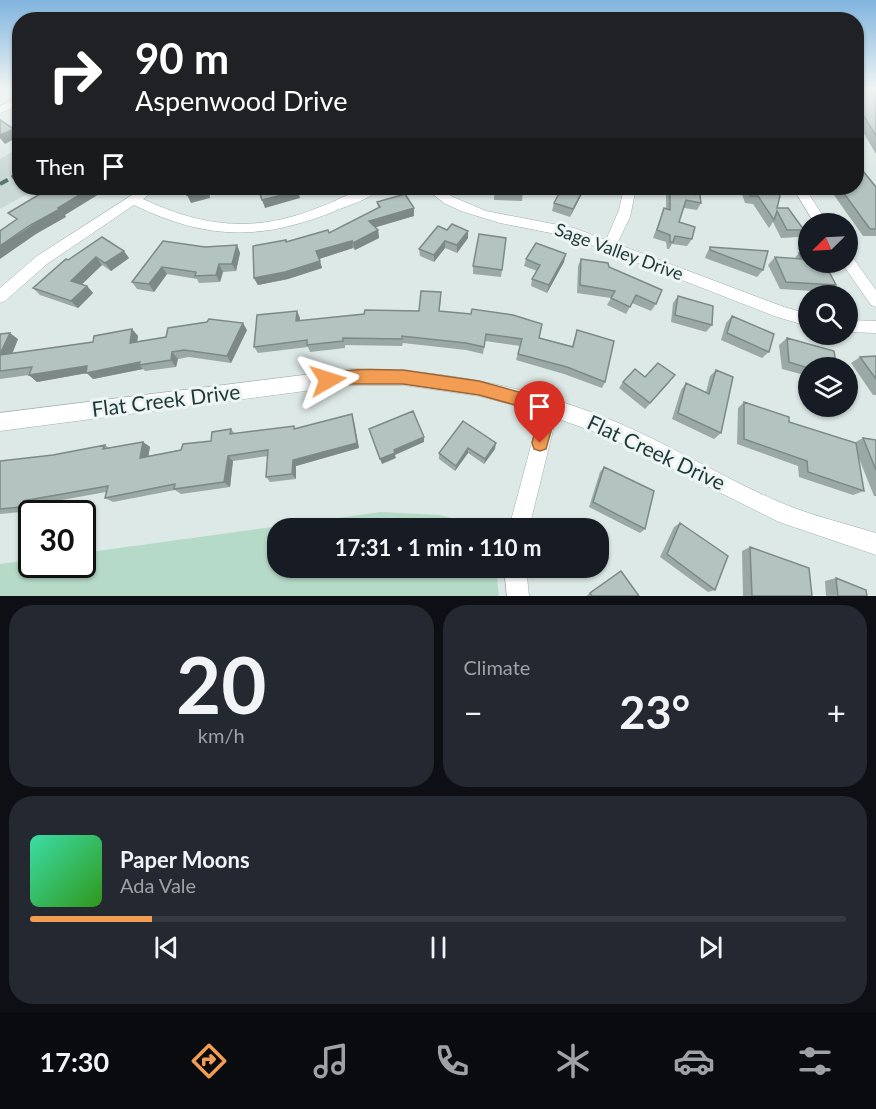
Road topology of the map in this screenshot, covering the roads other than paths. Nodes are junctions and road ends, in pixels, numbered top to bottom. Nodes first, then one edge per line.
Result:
1 (140, 195) edge
2 (360, 195) edge
3 (441, 195) edge
4 (629, 195) edge
5 (803, 195) edge
6 (133, 199) junction
7 (815, 213) edge
8 (610, 245) junction
9 (856, 273) edge
10 (0, 297) edge
11 (876, 301) edge
12 (798, 317) edge
13 (858, 326) edge
14 (876, 327) edge
15 (550, 407) junction
16 (0, 422) edge
17 (522, 518) edge
18 (876, 544) edge
19 (516, 578) edge
20 (518, 596) edge

1 - 6 street
2 - 6 street
3 - 8 street, Sage Valley Drive
4 - 8 street
5 - 7 street
6 - 10 street
8 - 12 street, Sage Valley Drive
9 - 11 street
13 - 14 street
15 - 16 street, Flat Creek Drive
15 - 17 street
15 - 18 street, Flat Creek Drive
19 - 20 street

